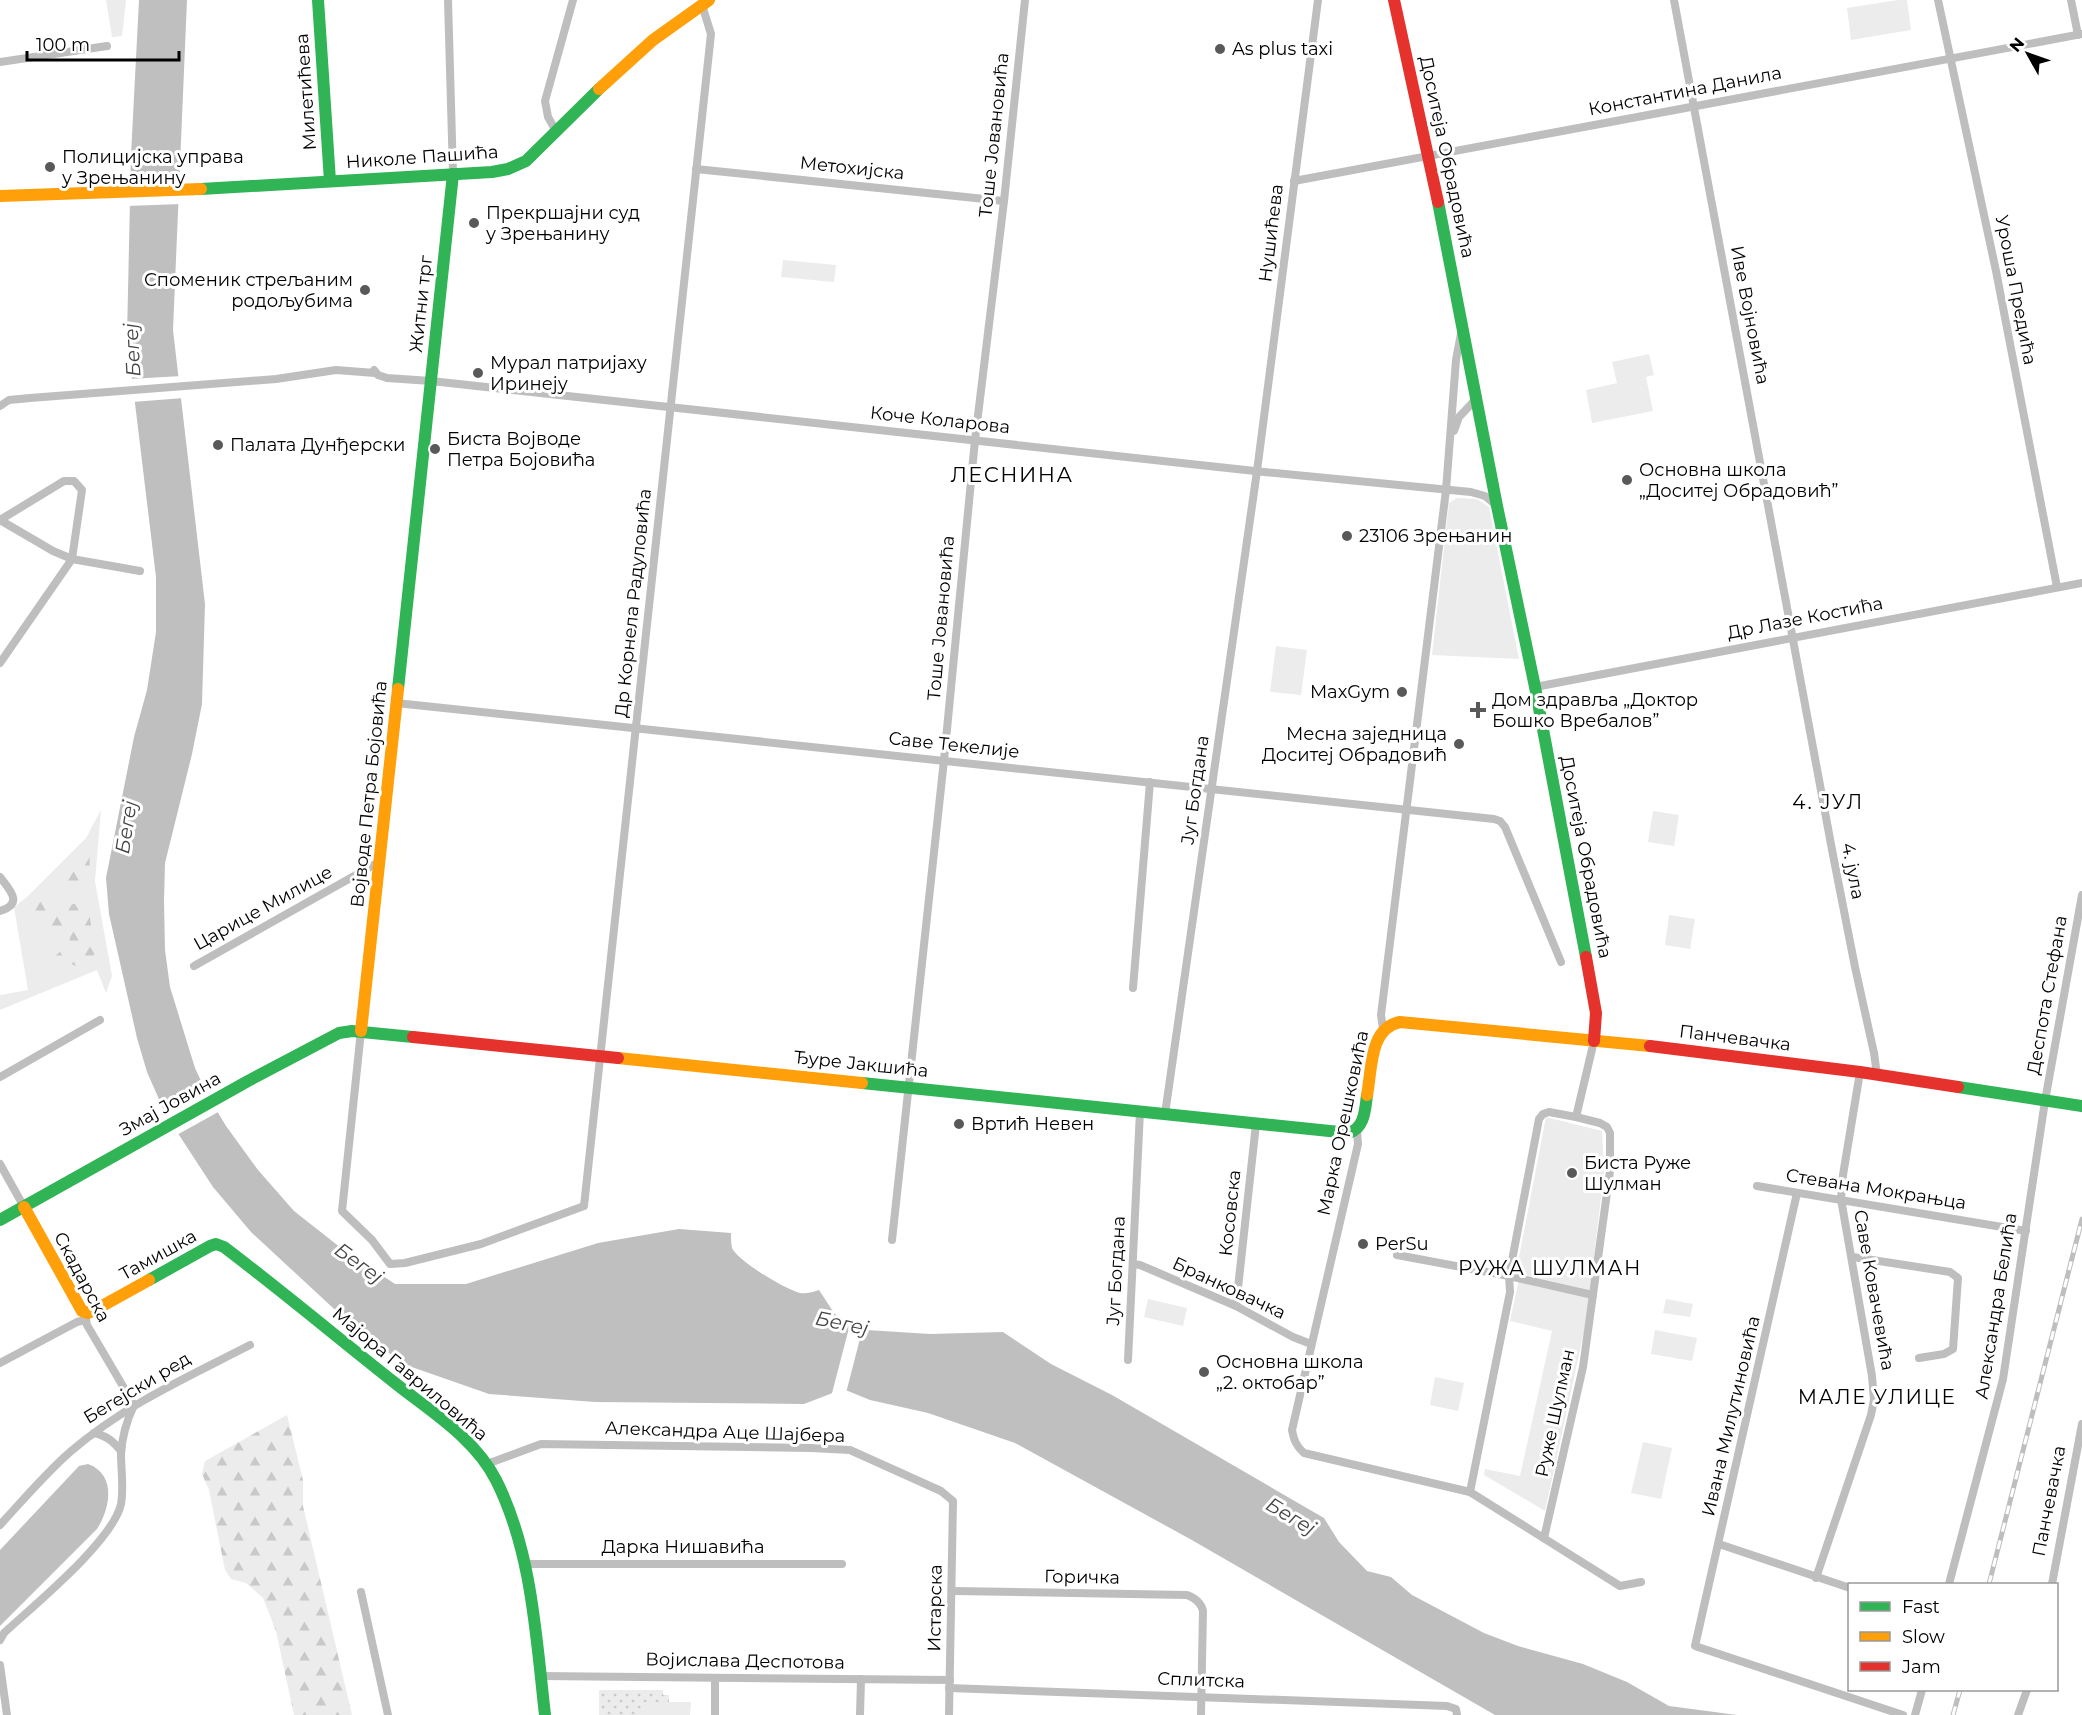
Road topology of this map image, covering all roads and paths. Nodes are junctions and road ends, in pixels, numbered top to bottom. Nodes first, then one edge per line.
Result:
1 (318, 0) edge
2 (448, 0) edge
3 (573, 0) edge
4 (1025, 0) edge
5 (1318, 0) edge
6 (1394, 0) edge
7 (1674, 0) edge
8 (1938, 0) edge
9 (2072, 0) edge
10 (705, 3) edge
11 (2080, 34) edge
12 (107, 46) dead end
13 (1950, 58) junction
14 (0, 62) edge
15 (1693, 106) junction
16 (556, 131) junction
17 (1428, 157) junction
18 (696, 169) junction
19 (453, 174) junction
20 (330, 181) junction
21 (1294, 181) junction
22 (0, 196) edge
23 (1004, 201) junction
24 (1464, 322) junction
25 (431, 381) junction
26 (1478, 397) junction
27 (0, 406) edge
28 (670, 407) junction
29 (975, 440) junction
30 (1450, 440) junction
31 (1257, 471) junction
32 (1446, 490) junction
33 (1497, 506) junction
34 (0, 520) edge
35 (72, 559) junction
36 (140, 571) dead end
37 (2082, 583) edge
38 (2057, 587) junction
39 (1794, 637) junction
40 (0, 663) edge
41 (1535, 687) junction
42 (396, 703) junction
43 (636, 728) junction
44 (944, 760) junction
45 (1150, 782) junction
46 (1212, 789) junction
47 (1406, 810) junction
48 (379, 862) junction
49 (0, 877) edge
50 (2082, 895) edge
51 (0, 911) edge
52 (1561, 962) dead end
53 (194, 966) dead end
54 (1133, 988) dead end
55 (99, 1020) dead end
56 (1383, 1029) junction
57 (361, 1031) junction
58 (1594, 1041) junction
59 (600, 1055) junction
60 (1860, 1072) junction
61 (1877, 1075) junction
62 (0, 1077) edge
63 (909, 1087) junction
64 (2045, 1101) junction
65 (2082, 1106) edge
66 (1140, 1111) junction
67 (1165, 1114) junction
68 (1576, 1117) junction
69 (1256, 1124) junction
70 (1357, 1130) junction
71 (0, 1164) edge
72 (1757, 1186) dead end
73 (1797, 1193) junction
74 (1841, 1199) junction
75 (584, 1206) joint
76 (24, 1207) junction
77 (0, 1220) edge
78 (2026, 1231) junction
79 (892, 1240) dead end
80 (216, 1244) joint
81 (1397, 1256) dead end
82 (1852, 1257) junction
83 (1133, 1264) junction
84 (1509, 1276) junction
85 (1593, 1294) junction
86 (1236, 1306) junction
87 (85, 1316) junction
88 (1311, 1344) junction
89 (250, 1345) dead end
90 (1919, 1358) dead end
91 (1128, 1360) dead end
92 (0, 1364) edge
93 (134, 1405) junction
94 (2082, 1424) edge
95 (94, 1433) junction
96 (121, 1451) junction
97 (487, 1464) junction
98 (1470, 1492) junction
99 (953, 1501) joint
100 (0, 1525) edge
101 (1544, 1538) junction
102 (1719, 1544) junction
103 (524, 1564) junction
104 (842, 1564) dead end
105 (1816, 1578) junction
106 (1641, 1582) dead end
107 (1949, 1583) edge
108 (2052, 1583) edge
109 (1848, 1587) edge
110 (952, 1591) junction
111 (361, 1592) dead end
112 (0, 1640) edge
113 (0, 1665) edge
114 (540, 1676) junction
115 (715, 1678) junction
116 (861, 1679) junction
117 (950, 1684) junction
118 (1921, 1691) edge
119 (2026, 1691) edge
120 (1202, 1696) junction
121 (7, 1715) edge
122 (388, 1715) edge
123 (545, 1715) edge
124 (715, 1715) edge
125 (860, 1715) edge
126 (949, 1715) edge
127 (1201, 1715) edge
128 (1457, 1715) edge
129 (1903, 1715) edge
130 (1915, 1715) edge
131 (2018, 1715) edge

1 - 20 street, Милетићева
2 - 19 street
3 - 16 street
4 - 23 street, Тоше Јовановића
5 - 21 street, Нушићева
6 - 17 street, Доситеја Обрадовића
7 - 15 street, Иве Војновића
8 - 13 street, Уроша Предића
9 - 11 street
10 - 16 street, Николе Пашића
10 - 18 street, Др Корнела Радуловића
11 - 13 street, Константина Данила
12 - 14 street
13 - 15 street, Константина Данила
13 - 38 street, Уроша Предића
15 - 17 street, Константина Данила
15 - 39 street, Иве Војновића
16 - 19 street, Николе Пашића
17 - 21 street, Константина Данила
17 - 24 street, Доситеја Обрадовића
18 - 23 street, Метохијска
18 - 28 street, Др Корнела Радуловића
19 - 20 street, Николе Пашића
19 - 25 street, Житни трг
20 - 22 street, Николе Пашића
21 - 31 street, Нушићева
23 - 29 street, Тоше Јовановића
24 - 26 street, Доситеја Обрадовића
24 - 30 street, Доситеја Обрадовића
25 - 27 street
25 - 28 street, Коче Коларова
25 - 42 street, Војводе Петра Бојовића
26 - 30 street
26 - 33 street, Доситеја Обрадовића
28 - 29 street, Коче Коларова
28 - 43 street, Др Корнела Радуловића
29 - 31 street, Коче Коларова
29 - 44 street, Тоше Јовановића
30 - 32 street
31 - 32 street, Коче Коларова
31 - 46 street, Југ Богдана
32 - 33 street, Коче Коларова
32 - 47 street
33 - 41 street, Доситеја Обрадовића
34 - 35 street
34 - 35 street
35 - 36 street
35 - 40 street
37 - 38 street, Др Лазе Костића
38 - 39 street, Др Лазе Костића
39 - 41 street, Др Лазе Костића
39 - 61 street, 4. јула
41 - 58 street, Доситеја Обрадовића
42 - 43 street, Саве Текелије
42 - 48 street, Војводе Петра Бојовића
43 - 44 street, Саве Текелије
43 - 59 street, Др Корнела Радуловића
44 - 45 street, Саве Текелије
44 - 63 street, Тоше Јовановића
45 - 46 street, Саве Текелије
45 - 54 street
46 - 47 street, Саве Текелије
46 - 67 street, Југ Богдана
47 - 52 street, Саве Текелије
47 - 56 street, Марка Орешковића
48 - 53 street, Царице Милице
48 - 57 street, Војводе Петра Бојовића
49 - 51 street
50 - 64 street, Деспота Стефана
55 - 62 street
56 - 58 street, Панчевачка
56 - 70 street, Марка Орешковића
57 - 59 street, Ђуре Јакшића
57 - 75 street, Војводе Петра Бојовића
57 - 76 street, Змај Јовина
58 - 60 street, Панчевачка
58 - 68 street
59 - 63 street, Ђуре Јакшића
59 - 75 street, Др Корнела Радуловића
60 - 61 street, Панчевачка
60 - 74 street, Саве Ковачевића
61 - 64 street, Панчевачка
63 - 66 street, Ђуре Јакшића
63 - 79 street, Тоше Јовановића
64 - 65 street, Панчевачка
64 - 78 street, Александра Белића
66 - 67 street, Ђуре Јакшића
66 - 83 street, Југ Богдана
67 - 69 street, Ђуре Јакшића
68 - 84 street, Руже Шулман
68 - 85 street, Руже Шулман
69 - 70 street, Ђуре Јакшића
69 - 86 street, Косовска
70 - 88 street, Марка Орешковића
71 - 76 street, Скадарска
72 - 73 street, Стевана Мокрањца
73 - 74 street, Стевана Мокрањца
73 - 102 street, Ивана Милутиновића
74 - 78 street, Стевана Мокрањца
74 - 82 street, Саве Ковачевића
76 - 77 street, Змај Јовина
76 - 87 street, Скадарска
78 - 107 street, Александра Белића
80 - 87 street, Тамишка
80 - 97 street, Мајора Гавриловића
81 - 84 street
82 - 90 street
82 - 105 street, Саве Ковачевића
83 - 86 street, Бранковачка
83 - 91 street, Југ Богдана
84 - 85 street
84 - 98 street, Руже Шулман
85 - 101 street, Руже Шулман
86 - 88 street, Бранковачка
87 - 92 street, Тамишка
87 - 93 street, Скадарска
88 - 98 street, Марка Орешковића
89 - 93 street, Бегејски ред
93 - 95 street, Бегејски ред
93 - 96 street
94 - 108 street, Панчевачка
95 - 96 street
95 - 100 street, Бегејски ред
96 - 112 street
97 - 99 street, Александра Аце Шајбера
97 - 103 street, Мајора Гавриловића
98 - 101 street
99 - 110 street, Истарска
101 - 106 street
102 - 105 street
102 - 129 street, Ивана Милутиновића
103 - 104 street, Дарка Нишавића
103 - 114 street, Мајора Гавриловића
105 - 109 street
110 - 117 street, Истарска
110 - 120 street, Горичка
111 - 122 street
113 - 121 street
114 - 115 street, Војислава Деспотова
114 - 123 street, Мајора Гавриловића
115 - 116 street, Војислава Деспотова
115 - 124 street
116 - 117 street, Војислава Деспотова
116 - 125 street
117 - 120 street, Сплитска
117 - 126 street, Истарска
118 - 130 street
119 - 131 street
120 - 127 street
120 - 128 street, Сплитска

